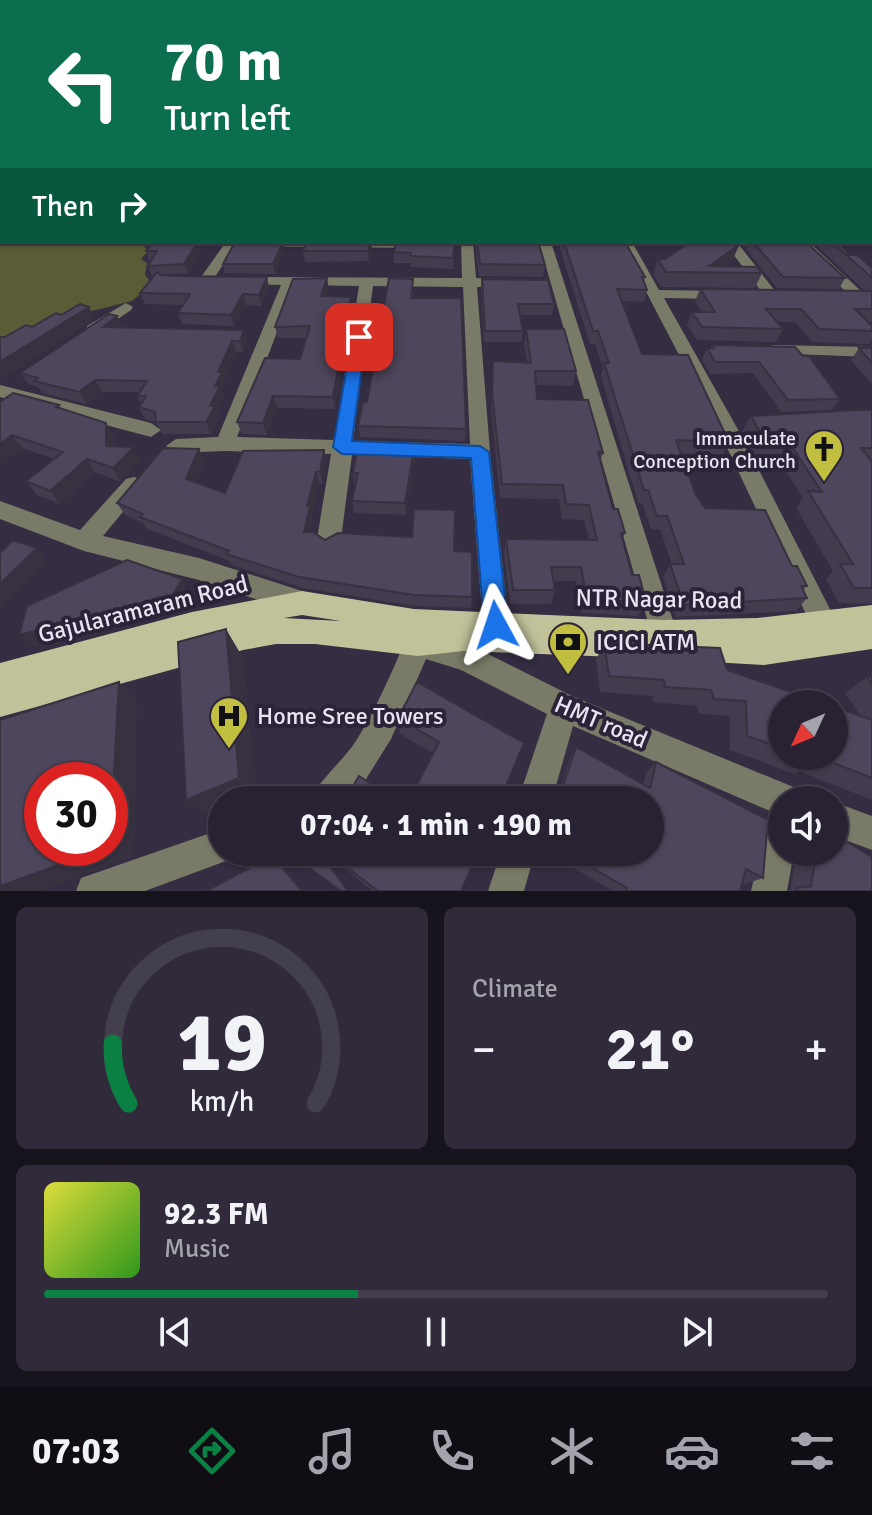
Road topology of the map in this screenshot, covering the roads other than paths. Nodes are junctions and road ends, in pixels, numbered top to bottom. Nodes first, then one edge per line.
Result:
1 (230, 244) edge
2 (462, 244) edge
3 (545, 244) edge
4 (627, 244) edge
5 (732, 244) edge
6 (804, 244) edge
7 (289, 281) junction
8 (367, 281) junction
9 (471, 282) junction
10 (515, 283) edge
11 (655, 294) junction
12 (830, 296) edge
13 (865, 297) edge
14 (126, 307) dead end
15 (76, 341) edge
16 (762, 350) edge
17 (872, 352) edge
18 (25, 374) edge
19 (0, 391) edge
20 (754, 422) edge
21 (724, 423) junction
22 (151, 430) dead end
23 (225, 444) junction
24 (176, 446) edge
25 (342, 447) junction
26 (480, 452) junction
27 (146, 472) edge
28 (0, 510) edge
29 (329, 539) edge
30 (84, 541) junction
31 (302, 603) junction
32 (872, 617) edge
33 (823, 622) junction
34 (496, 625) junction
35 (664, 633) junction
36 (872, 636) edge
37 (418, 643) junction
38 (0, 677) edge
39 (0, 702) edge
40 (564, 707) junction
41 (344, 786) edge
42 (539, 786) edge
43 (768, 793) edge
44 (848, 824) edge
45 (872, 833) edge
46 (208, 851) edge
47 (514, 866) edge
48 (774, 866) edge
49 (94, 891) edge
50 (506, 891) edge
51 (769, 891) edge

1 - 7 street
2 - 9 street
3 - 35 street
4 - 11 street
5 - 11 street
6 - 13 street
7 - 8 street
7 - 23 street
8 - 9 street
8 - 25 street
9 - 10 street
9 - 26 street
11 - 21 street
12 - 13 street
14 - 15 street
16 - 17 street
18 - 19 street
19 - 22 street
20 - 21 street
21 - 33 street
23 - 24 street
23 - 25 street
25 - 26 street
25 - 29 street
26 - 34 street
27 - 30 street
28 - 30 street
30 - 31 street
31 - 34 main road, NTR Nagar Road
31 - 38 main road, Gajularamaram Road
32 - 33 main road, NTR Nagar Road
33 - 35 main road, NTR Nagar Road
34 - 35 main road, NTR Nagar Road
36 - 37 main road, NTR Nagar Road
37 - 39 main road, NTR Nagar Road
37 - 40 street, HMT road
37 - 41 street
40 - 42 street
40 - 43 street, HMT road
44 - 45 street
46 - 49 street
47 - 50 street
48 - 51 street

